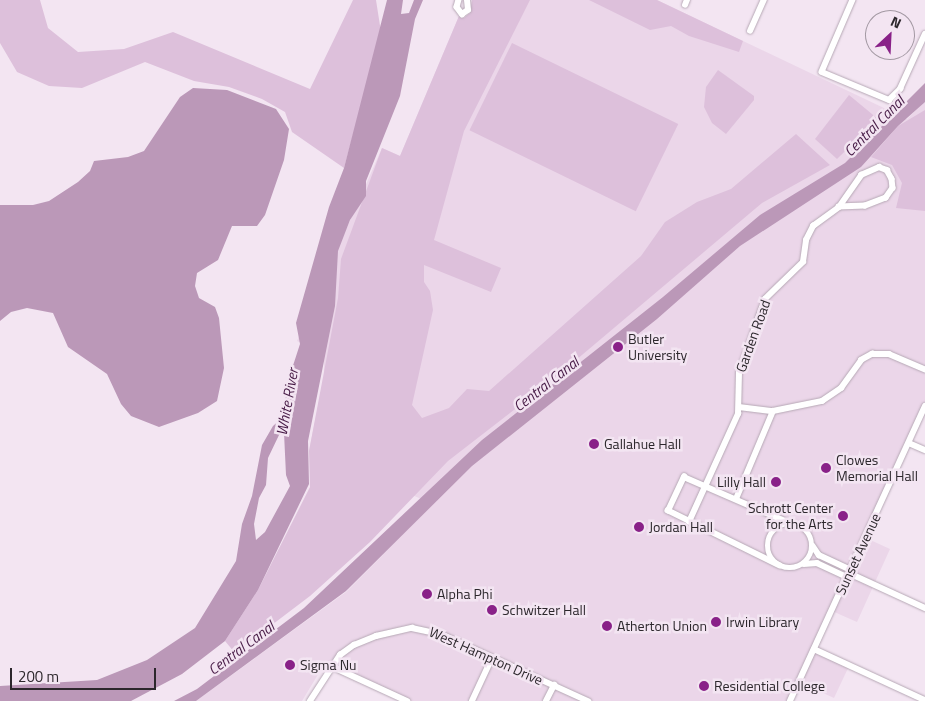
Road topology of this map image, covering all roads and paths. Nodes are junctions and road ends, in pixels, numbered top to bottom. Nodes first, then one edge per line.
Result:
1 (459, 0) edge
2 (467, 0) edge
3 (764, 0) edge
4 (853, 0) edge
5 (750, 31) dead end
6 (925, 34) edge
7 (840, 207) junction
8 (925, 369) edge
9 (925, 406) edge
10 (739, 407) junction
11 (773, 411) junction
12 (909, 443) junction
13 (925, 450) edge
14 (706, 486) junction
15 (736, 499) junction
16 (689, 522) junction
17 (792, 524) junction
18 (812, 543) junction
19 (804, 564) junction
20 (780, 566) junction
21 (849, 573) junction
22 (924, 605) edge
23 (814, 649) junction
24 (492, 658) junction
25 (331, 666) junction
26 (554, 685) junction
27 (925, 700) edge
28 (310, 701) edge
29 (407, 701) edge
30 (472, 701) edge
31 (546, 701) edge
32 (588, 701) edge
33 (790, 701) edge

1 - 2 street
3 - 5 street
4 - 6 street
7 - 7 street, Garden Road
7 - 10 street, Garden Road
8 - 11 street
9 - 12 street, Sunset Avenue
10 - 11 street
10 - 14 street
11 - 15 street
12 - 13 street
12 - 21 street, Sunset Avenue
14 - 15 street
14 - 16 street
14 - 16 street
15 - 17 street
16 - 20 street
17 - 18 street
17 - 20 street
18 - 19 street
18 - 21 street
19 - 20 street
19 - 21 street
21 - 22 street
21 - 23 street, Sunset Avenue
23 - 27 street
23 - 33 street, Sunset Avenue
24 - 25 street, West Hampton Drive
24 - 26 street, West Hampton Drive
24 - 30 street
25 - 28 street, West Hampton Drive
25 - 29 street
26 - 31 street
26 - 32 street, West Hampton Drive

